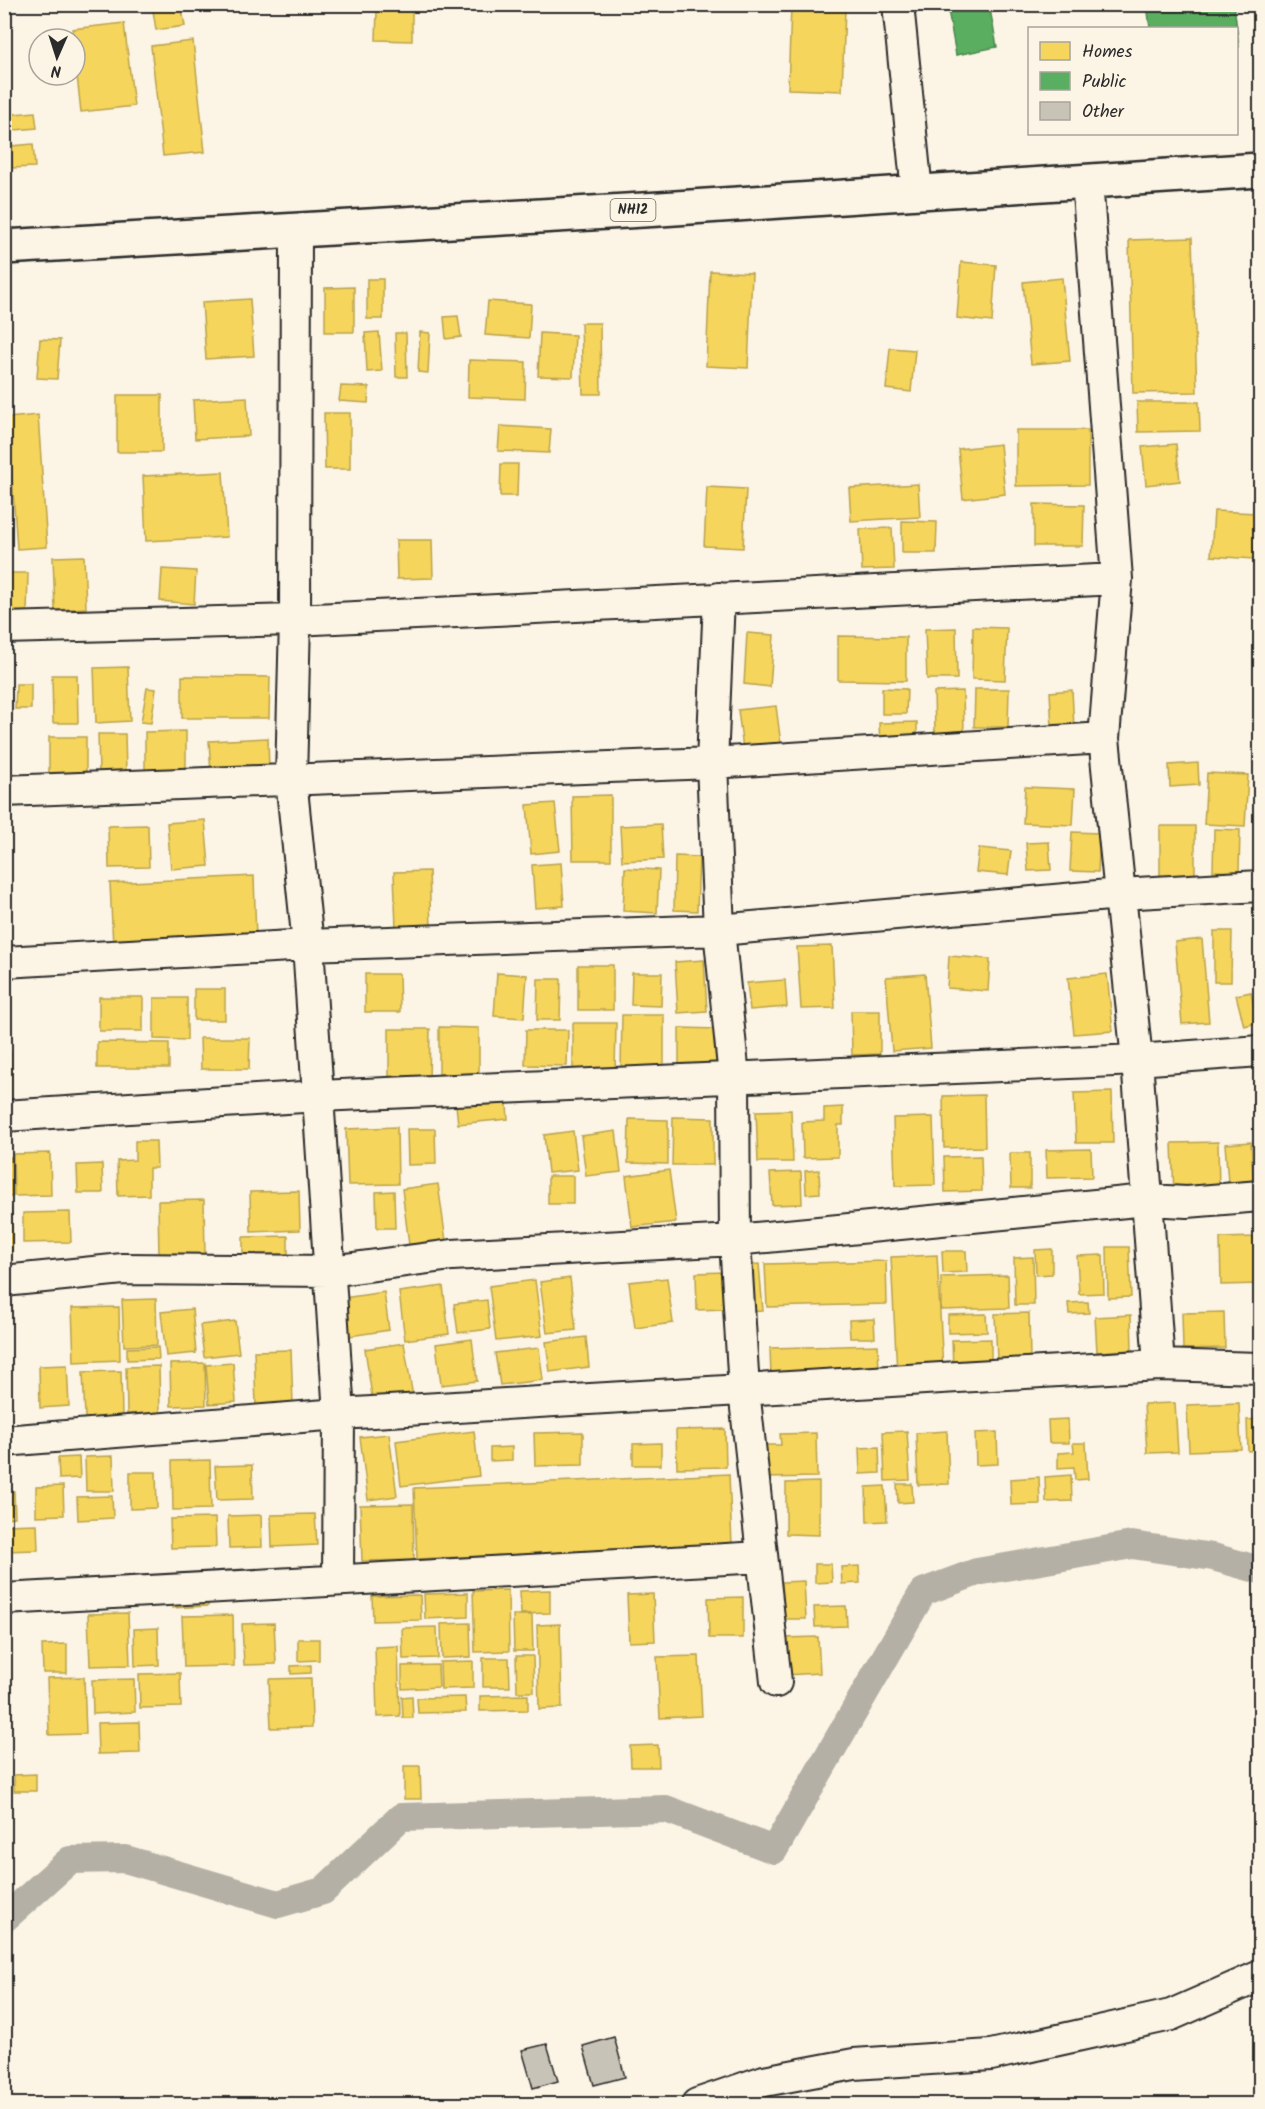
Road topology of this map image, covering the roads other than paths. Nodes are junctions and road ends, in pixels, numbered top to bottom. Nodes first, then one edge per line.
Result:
1 (898, 4) edge
2 (1260, 170) edge
3 (1087, 180) junction
4 (917, 192) junction
5 (296, 230) junction
6 (4, 247) edge
7 (1118, 579) junction
8 (719, 598) junction
9 (296, 620) junction
10 (4, 628) edge
11 (1104, 738) junction
12 (712, 763) junction
13 (291, 779) junction
14 (4, 790) edge
15 (1260, 886) edge
16 (1120, 894) junction
17 (719, 930) junction
18 (308, 945) junction
19 (4, 962) edge
20 (1260, 1051) edge
21 (1137, 1060) junction
22 (734, 1077) junction
23 (320, 1096) junction
24 (4, 1116) edge
25 (1260, 1196) edge
26 (1147, 1200) junction
27 (735, 1240) junction
28 (330, 1271) junction
29 (4, 1281) edge
30 (1159, 1365) junction
31 (1260, 1368) edge
32 (744, 1390) junction
33 (339, 1414) junction
34 (4, 1441) edge
35 (762, 1557) junction
36 (338, 1580) junction
37 (4, 1599) edge
38 (776, 1682) dead end
39 (1260, 1976) edge
40 (697, 2104) edge

1 - 4 street
2 - 3 highway, NH12
3 - 4 highway, NH12
3 - 7 street
4 - 5 highway, NH12
5 - 6 highway, NH12
5 - 9 street
7 - 8 street
7 - 11 street
8 - 9 street
8 - 12 street
9 - 10 street
9 - 13 street
11 - 12 street
11 - 16 street
12 - 13 street
12 - 17 street
13 - 14 street
13 - 18 street
15 - 16 street
16 - 17 street
16 - 21 street
17 - 18 street
17 - 22 street
18 - 19 street
18 - 23 street
20 - 21 street
21 - 22 street
21 - 26 street
22 - 23 street
22 - 27 street
23 - 24 street
23 - 28 street
25 - 26 street
26 - 27 street
26 - 30 street
27 - 28 street
27 - 32 street
28 - 29 street
28 - 33 street
30 - 31 street
30 - 32 street
32 - 33 street
32 - 35 street
33 - 34 street
33 - 36 street
35 - 36 street
35 - 38 street
36 - 37 street
39 - 40 street

